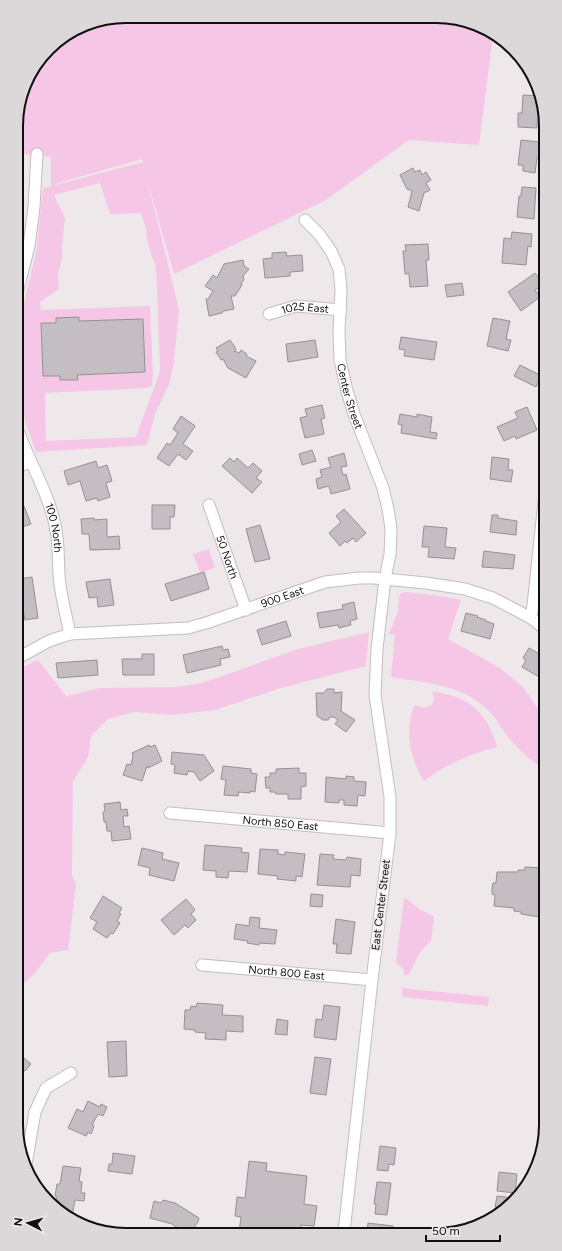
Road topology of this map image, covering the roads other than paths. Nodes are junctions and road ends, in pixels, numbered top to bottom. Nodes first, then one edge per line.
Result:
1 (37, 154) dead end
2 (305, 220) dead end
3 (23, 270) edge
4 (341, 310) junction
5 (269, 314) dead end
6 (23, 444) edge
7 (30, 462) junction
8 (23, 465) edge
9 (209, 505) dead end
10 (539, 549) edge
11 (385, 578) junction
12 (246, 610) junction
13 (530, 618) junction
14 (539, 624) edge
15 (70, 634) junction
16 (23, 655) edge
17 (170, 813) dead end
18 (390, 833) junction
19 (202, 965) dead end
20 (372, 980) junction
21 (71, 1073) dead end
22 (28, 1154) edge
23 (344, 1228) edge

1 - 3 street
2 - 4 street, Center Street
4 - 5 street, 1025 East
4 - 11 street, Center Street
6 - 7 street, 100 North
7 - 8 street
7 - 15 street, 100 North
9 - 12 street, 50 North
10 - 13 street
11 - 12 street, 900 East
11 - 13 street, 900 East
11 - 18 street, East Center Street
12 - 15 street, 900 East
13 - 14 street, 900 East
15 - 16 street, 900 East
17 - 18 street, North 850 East
18 - 20 street, East Center Street
19 - 20 street, North 800 East
20 - 23 street, East Center Street
21 - 22 street

